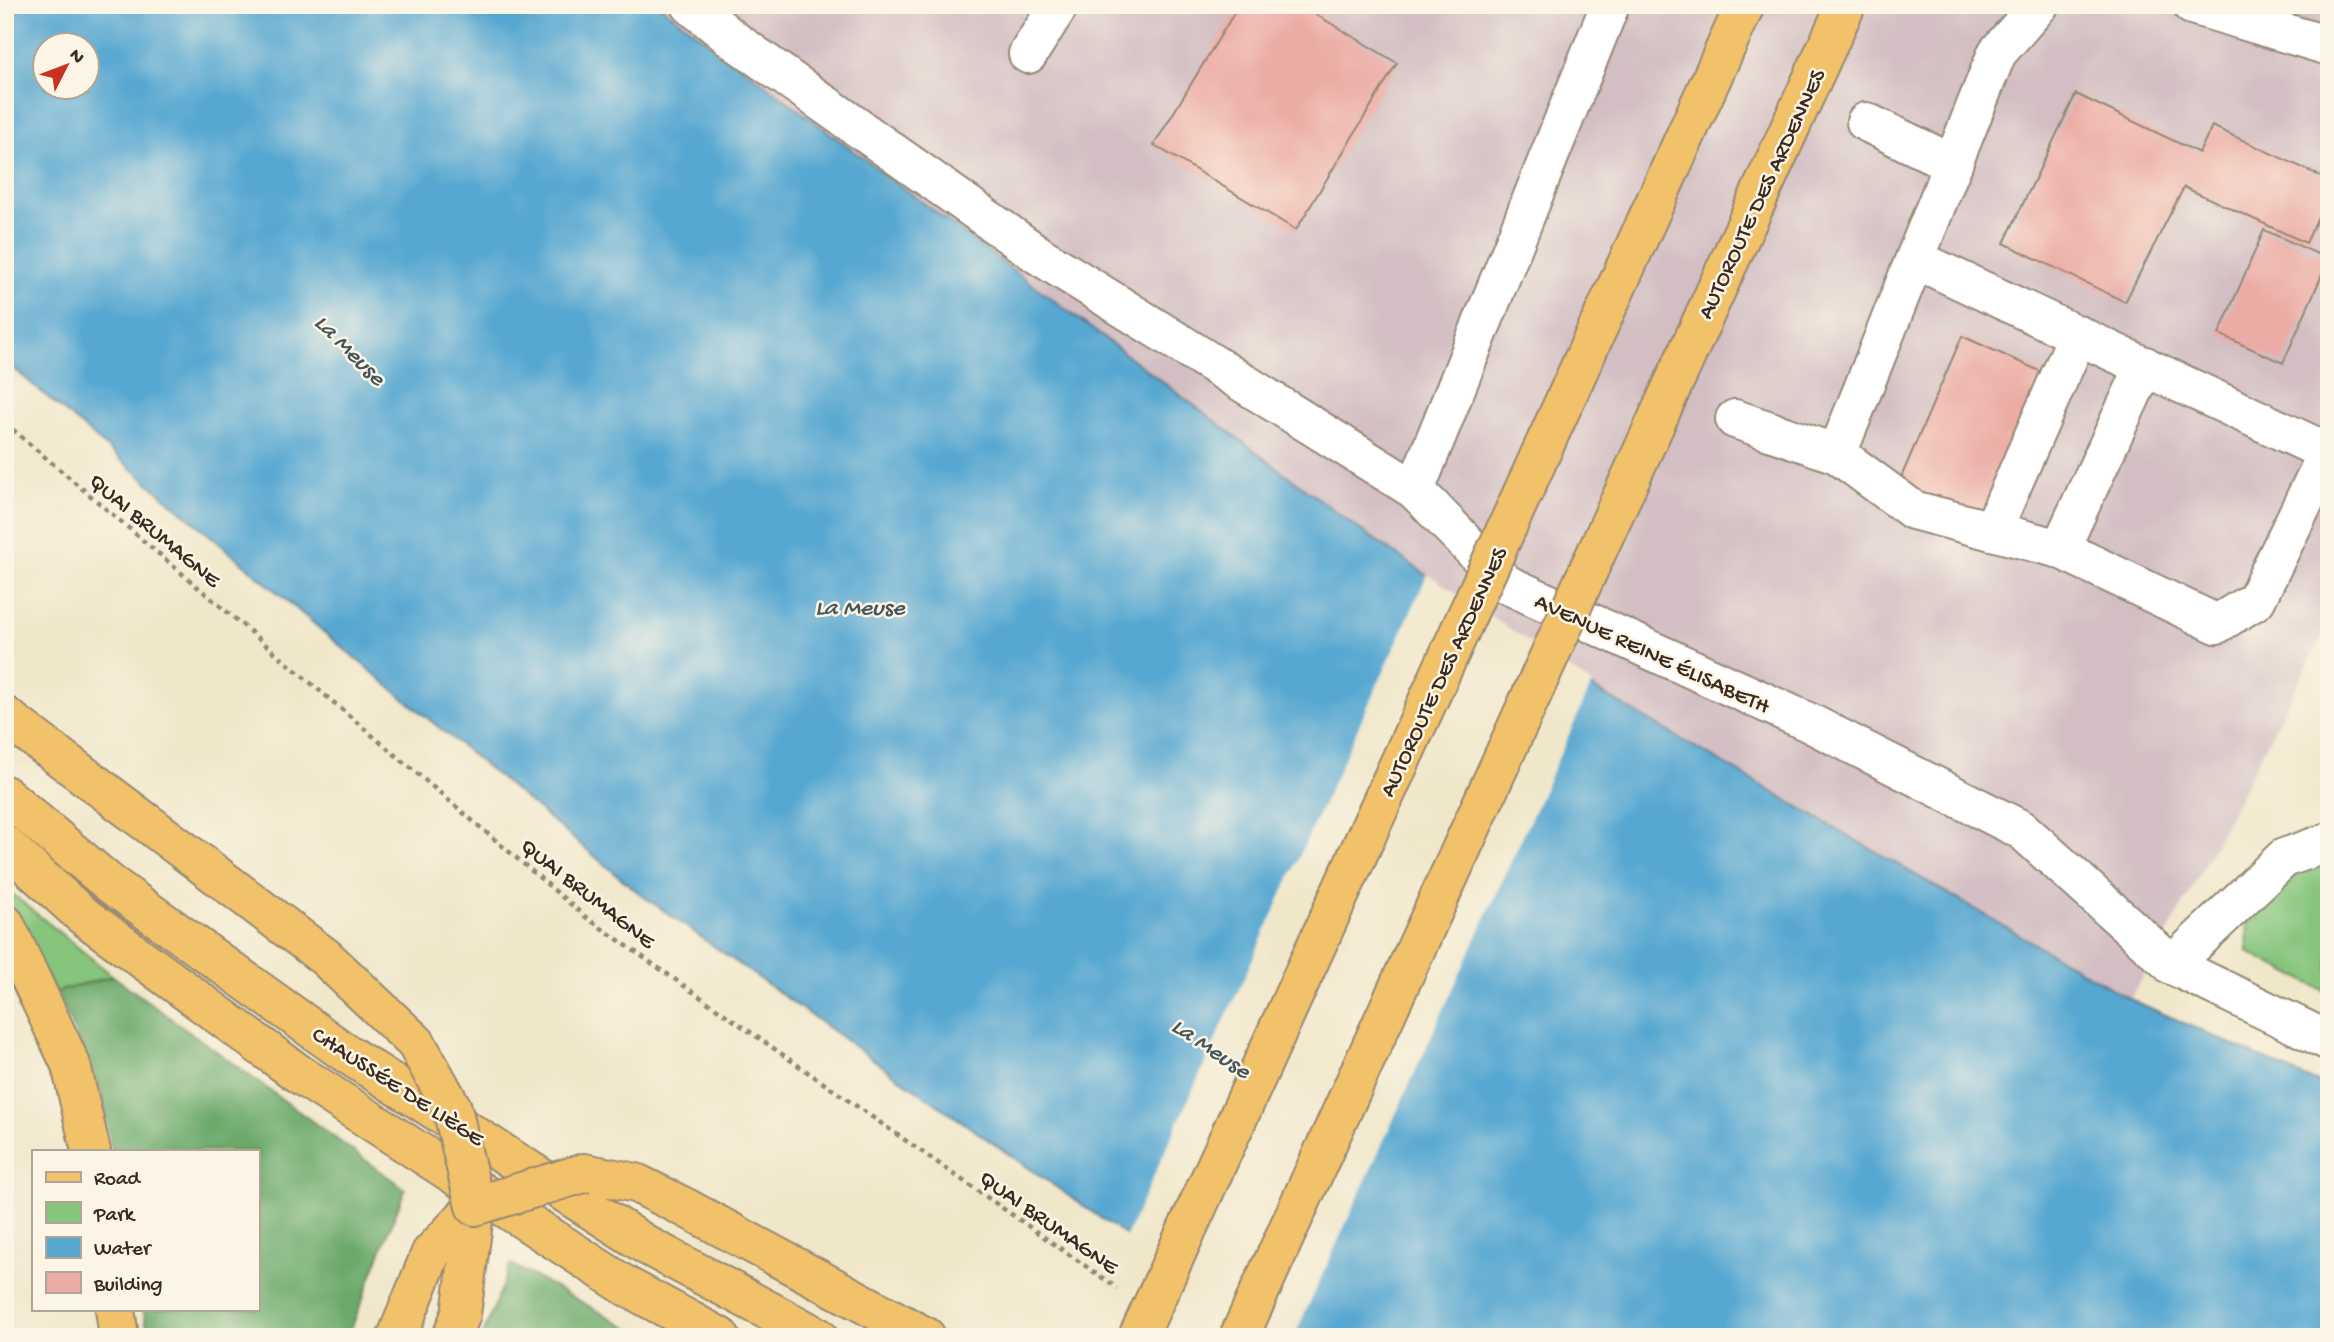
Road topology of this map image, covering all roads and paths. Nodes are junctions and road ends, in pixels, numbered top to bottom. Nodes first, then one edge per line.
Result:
1 (691, 5) edge
2 (1059, 5) edge
3 (1610, 5) edge
4 (1745, 5) edge
5 (1846, 5) edge
6 (2039, 5) edge
7 (2192, 5) edge
8 (2329, 46) edge
9 (1028, 54) dead end
10 (1866, 122) dead end
11 (1953, 164) junction
12 (1915, 259) junction
13 (2078, 335) junction
14 (2145, 366) junction
15 (1735, 419) dead end
16 (5, 424) edge
17 (2329, 452) edge
18 (1837, 454) junction
19 (1415, 490) junction
20 (1992, 531) junction
21 (2060, 549) junction
22 (5, 716) edge
23 (5, 795) edge
24 (2329, 842) edge
25 (5, 845) edge
26 (5, 924) edge
27 (2172, 965) junction
28 (2329, 1041) edge
29 (91, 1150) edge
30 (475, 1206) junction
31 (1127, 1295) dead end
32 (115, 1310) edge
33 (456, 1326) edge
34 (119, 1337) edge
35 (397, 1337) edge
36 (720, 1337) edge
37 (818, 1337) edge
38 (926, 1337) edge
39 (1138, 1337) edge
40 (1239, 1337) edge

1 - 19 lane, AVENUE REINE ÉLISABETH
2 - 9 lane
3 - 19 lane
4 - 39 main road, AUTOROUTE DES ARDENNES, bridge
5 - 40 main road, AUTOROUTE DES ARDENNES, bridge
6 - 11 lane
7 - 8 lane
10 - 11 lane
11 - 12 lane
12 - 13 lane
12 - 18 lane
13 - 14 lane
13 - 20 lane
14 - 17 lane
14 - 21 lane
15 - 18 lane
16 - 31 path, QUAI BRUMAGNE
17 - 21 lane
18 - 20 lane
19 - 27 lane, AVENUE REINE ÉLISABETH
20 - 21 lane
22 - 30 main road, bridge
23 - 37 main road, CHAUSSÉE DE LIÈGE
24 - 27 lane
25 - 36 main road, CHAUSSÉE DE LIÈGE
26 - 29 main road
27 - 28 lane, AVENUE REINE ÉLISABETH
30 - 33 main road
30 - 35 main road
30 - 38 main road, bridge
32 - 34 main road

